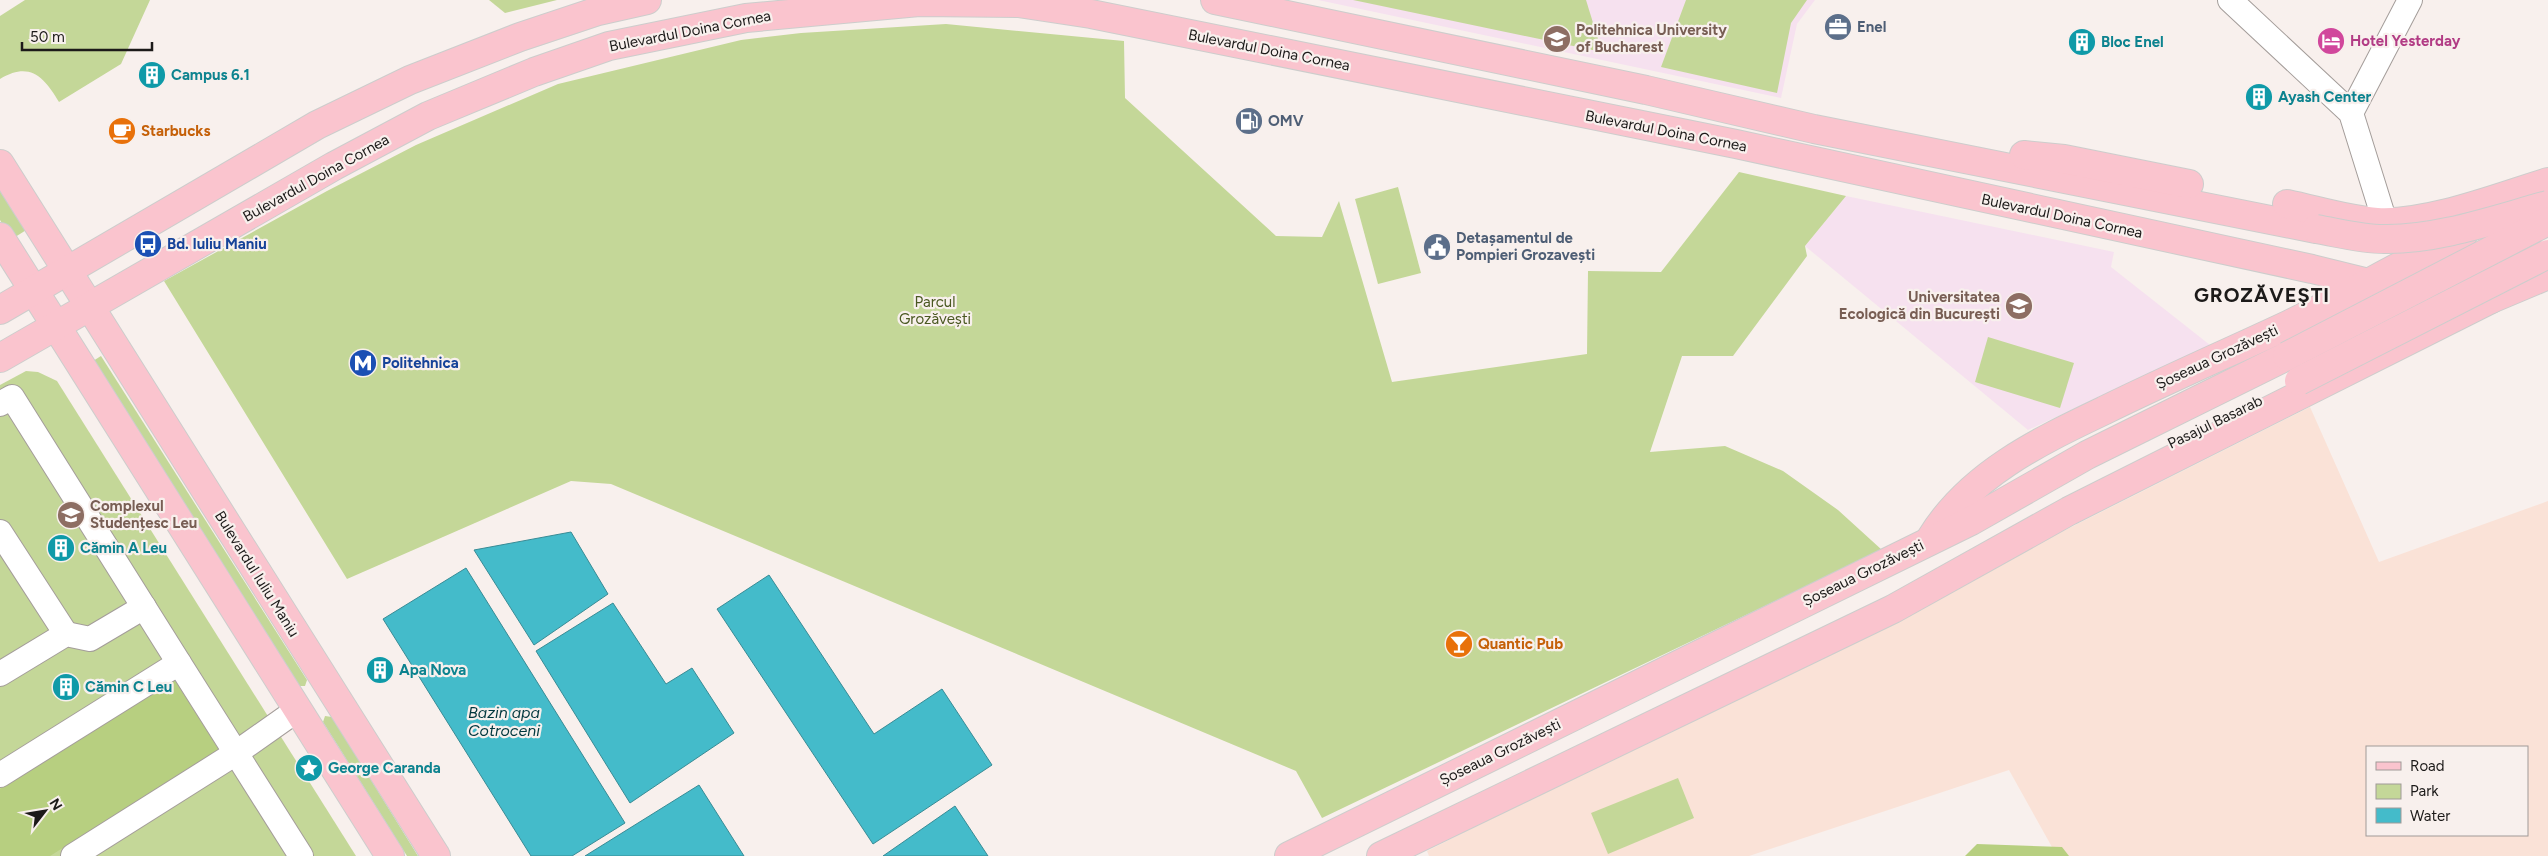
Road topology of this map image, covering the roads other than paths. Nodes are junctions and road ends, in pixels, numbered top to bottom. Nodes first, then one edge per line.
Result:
1 (647, 0) edge
2 (1215, 0) edge
3 (2230, 0) edge
4 (2410, 0) edge
5 (2352, 113) junction
6 (1933, 153) junction
7 (0, 164) edge
8 (2548, 182) edge
9 (2548, 191) edge
10 (2548, 205) edge
11 (2548, 221) edge
12 (2385, 222) junction
13 (0, 237) edge
14 (2548, 254) edge
15 (2289, 264) junction
16 (67, 270) junction
17 (2548, 275) edge
18 (2367, 282) junction
19 (33, 289) junction
20 (2491, 299) junction
21 (90, 305) junction
22 (0, 310) edge
23 (2292, 323) junction
24 (56, 325) junction
25 (0, 358) edge
26 (0, 404) edge
27 (0, 532) edge
28 (1929, 541) junction
29 (144, 607) junction
30 (1893, 609) junction
31 (66, 634) junction
32 (179, 663) junction
33 (0, 674) edge
34 (297, 710) junction
35 (236, 753) junction
36 (0, 775) edge
37 (73, 856) edge
38 (301, 856) edge
39 (390, 856) edge
40 (436, 856) edge
41 (1289, 856) edge
42 (1381, 856) edge

1 - 16 main road
2 - 6 main road
3 - 5 street
4 - 5 street
5 - 12 street
6 - 10 main road, bridge
6 - 12 main road
7 - 16 main road, Bulevardul Iuliu Maniu
8 - 12 main road
9 - 18 main road, Șoseaua Grozăvești
11 - 28 main road, Pasajul Basarab, bridge
13 - 19 main road
14 - 30 main road, Pasajul Basarab, bridge
15 - 18 main road, Bulevardul Doina Cornea
15 - 21 main road, Bulevardul Doina Cornea
15 - 23 main road
16 - 19 main road
16 - 21 main road, Bulevardul Iuliu Maniu
17 - 20 main road
18 - 20 main road, Bulevardul Doina Cornea
18 - 23 main road, Șoseaua Grozăvești
19 - 22 main road
19 - 24 main road
20 - 30 main road
21 - 24 main road, Bulevardul Doina Cornea
21 - 40 main road, Bulevardul Iuliu Maniu
23 - 28 main road, Șoseaua Grozăvești
24 - 25 main road, Bulevardul Doina Cornea
24 - 34 main road
26 - 29 street
27 - 31 street
28 - 41 main road, Șoseaua Grozăvești
29 - 31 street
29 - 32 street
30 - 42 main road
31 - 33 street
32 - 35 street
32 - 36 street
34 - 35 street
34 - 39 main road
35 - 37 street
35 - 38 street

